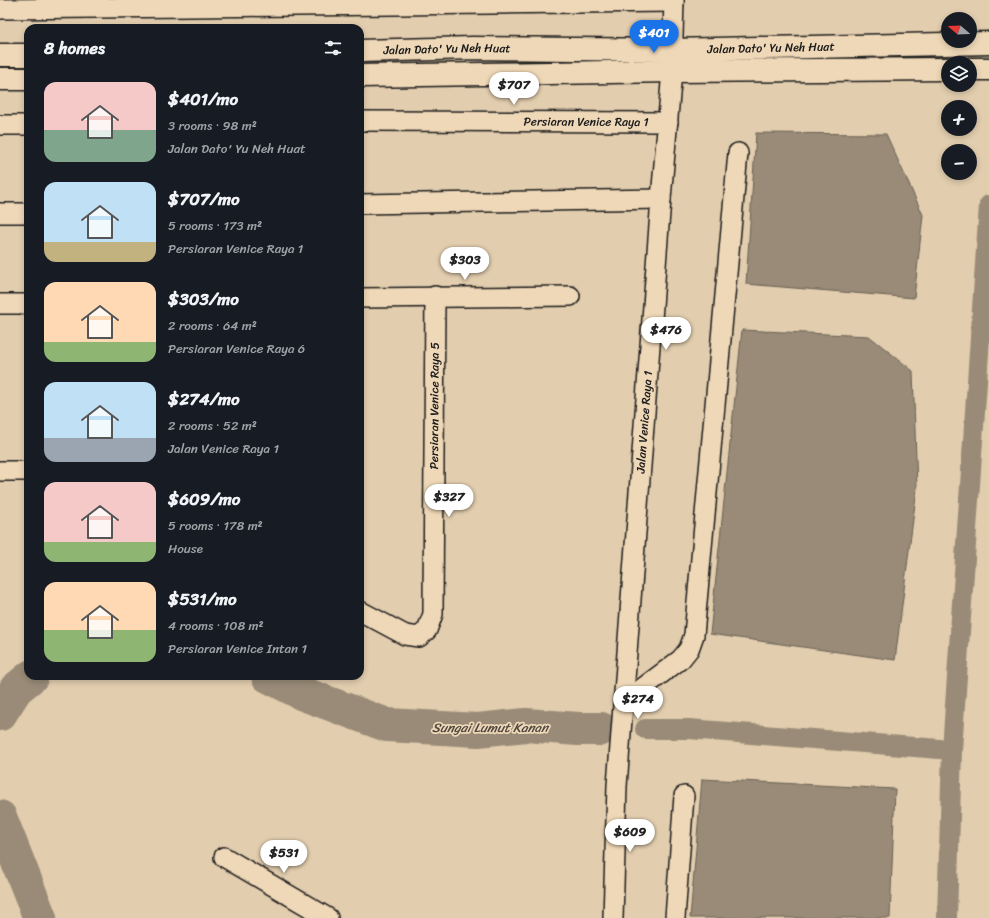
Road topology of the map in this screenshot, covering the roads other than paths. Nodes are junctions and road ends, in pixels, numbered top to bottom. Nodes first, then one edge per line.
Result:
1 (674, 1) edge
2 (0, 9) edge
3 (989, 43) edge
4 (364, 51) edge
5 (0, 55) edge
6 (24, 55) edge
7 (673, 60) junction
8 (941, 69) edge
9 (977, 69) edge
10 (989, 70) edge
11 (364, 76) edge
12 (0, 79) edge
13 (24, 79) edge
14 (364, 121) edge
15 (668, 122) junction
16 (0, 125) edge
17 (24, 125) edge
18 (738, 153) dead end
19 (662, 199) junction
20 (364, 204) edge
21 (0, 213) edge
22 (24, 213) edge
23 (435, 296) junction
24 (570, 296) dead end
25 (364, 298) edge
26 (0, 304) edge
27 (24, 304) edge
28 (0, 471) edge
29 (24, 471) edge
30 (364, 613) edge
31 (624, 702) junction
32 (684, 796) dead end
33 (224, 857) dead end
34 (328, 918) edge
35 (613, 918) edge
36 (675, 918) edge

1 - 2 street
1 - 7 street, Jalan Venice Raya 1
3 - 7 main road, Jalan Dato' Yu Neh Huat
4 - 7 main road, Jalan Dato' Yu Neh Huat
5 - 6 main road
7 - 8 main road, Jalan Dato' Yu Neh Huat
7 - 11 main road, Jalan Dato' Yu Neh Huat
7 - 15 street, Jalan Venice Raya 1
9 - 10 main road
12 - 13 main road
14 - 15 street, Persiaran Venice Raya 1
15 - 19 street, Jalan Venice Raya 1
16 - 17 street
18 - 31 street
19 - 20 street
19 - 31 street, Jalan Venice Raya 1
21 - 22 street
23 - 24 street
23 - 25 street
23 - 30 street, Persiaran Venice Raya 5
26 - 27 street
28 - 29 street
31 - 35 street, Jalan Venice Raya 1
32 - 36 street
33 - 34 street

